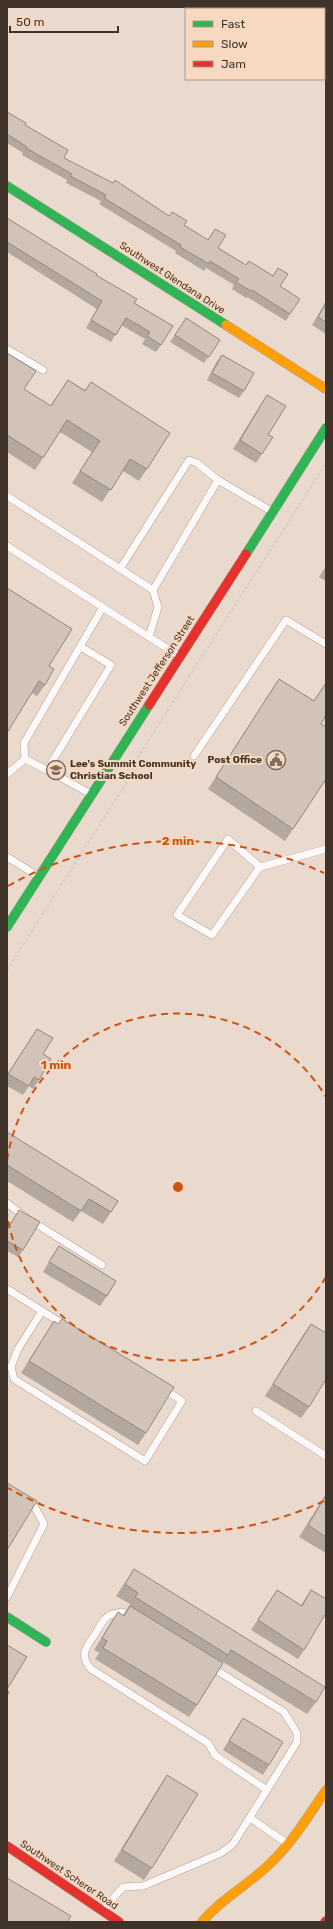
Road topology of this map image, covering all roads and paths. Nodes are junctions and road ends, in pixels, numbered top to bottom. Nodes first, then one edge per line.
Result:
1 (7, 186) edge
2 (7, 349) edge
3 (43, 370) dead end
4 (326, 389) edge
5 (326, 428) edge
6 (326, 463) edge
7 (218, 480) junction
8 (7, 496) edge
9 (272, 511) junction
10 (7, 546) edge
11 (120, 569) junction
12 (153, 590) junction
13 (103, 607) junction
14 (149, 637) junction
15 (326, 644) edge
16 (81, 647) junction
17 (179, 656) junction
18 (194, 756) dead end
19 (25, 758) junction
20 (47, 770) junction
21 (7, 774) edge
22 (91, 794) junction
23 (326, 849) edge
24 (7, 858) edge
25 (260, 867) junction
26 (39, 877) junction
27 (7, 927) edge
28 (7, 970) edge
29 (7, 1203) edge
30 (102, 1265) dead end
31 (7, 1289) edge
32 (42, 1311) junction
33 (75, 1332) edge
34 (155, 1384) edge
35 (256, 1411) dead end
36 (326, 1456) edge
37 (23, 1497) edge
38 (7, 1597) edge
39 (7, 1617) edge
40 (136, 1620) edge
41 (46, 1642) dead end
42 (203, 1662) edge
43 (267, 1790) junction
44 (326, 1790) edge
45 (250, 1818) junction
46 (289, 1844) junction
47 (7, 1846) edge
48 (102, 1911) junction
49 (120, 1922) edge
50 (202, 1922) edge

1 - 4 street, Southwest Glendana Drive
2 - 3 lane
5 - 9 street, Southwest Jefferson Street
6 - 28 path
7 - 9 lane
7 - 11 lane
7 - 12 lane
8 - 11 lane
9 - 17 street, Southwest Jefferson Street
10 - 13 lane
11 - 12 lane
12 - 14 lane
13 - 14 lane
13 - 16 lane
14 - 17 lane
15 - 18 lane
16 - 19 lane
16 - 20 lane
17 - 22 street, Southwest Jefferson Street
19 - 20 lane
19 - 21 lane
20 - 22 lane
22 - 26 street, Southwest Jefferson Street
23 - 25 lane
24 - 26 lane
25 - 25 lane
26 - 27 street, Southwest Jefferson Street
29 - 30 lane
31 - 32 lane
32 - 33 lane
32 - 34 lane
35 - 36 lane
37 - 38 lane
39 - 41 street
40 - 43 lane
42 - 43 lane
43 - 45 lane
44 - 46 street
45 - 46 lane
45 - 48 lane
46 - 50 street
47 - 48 street, Southwest Scherer Road
48 - 49 street, Southwest Scherer Road

